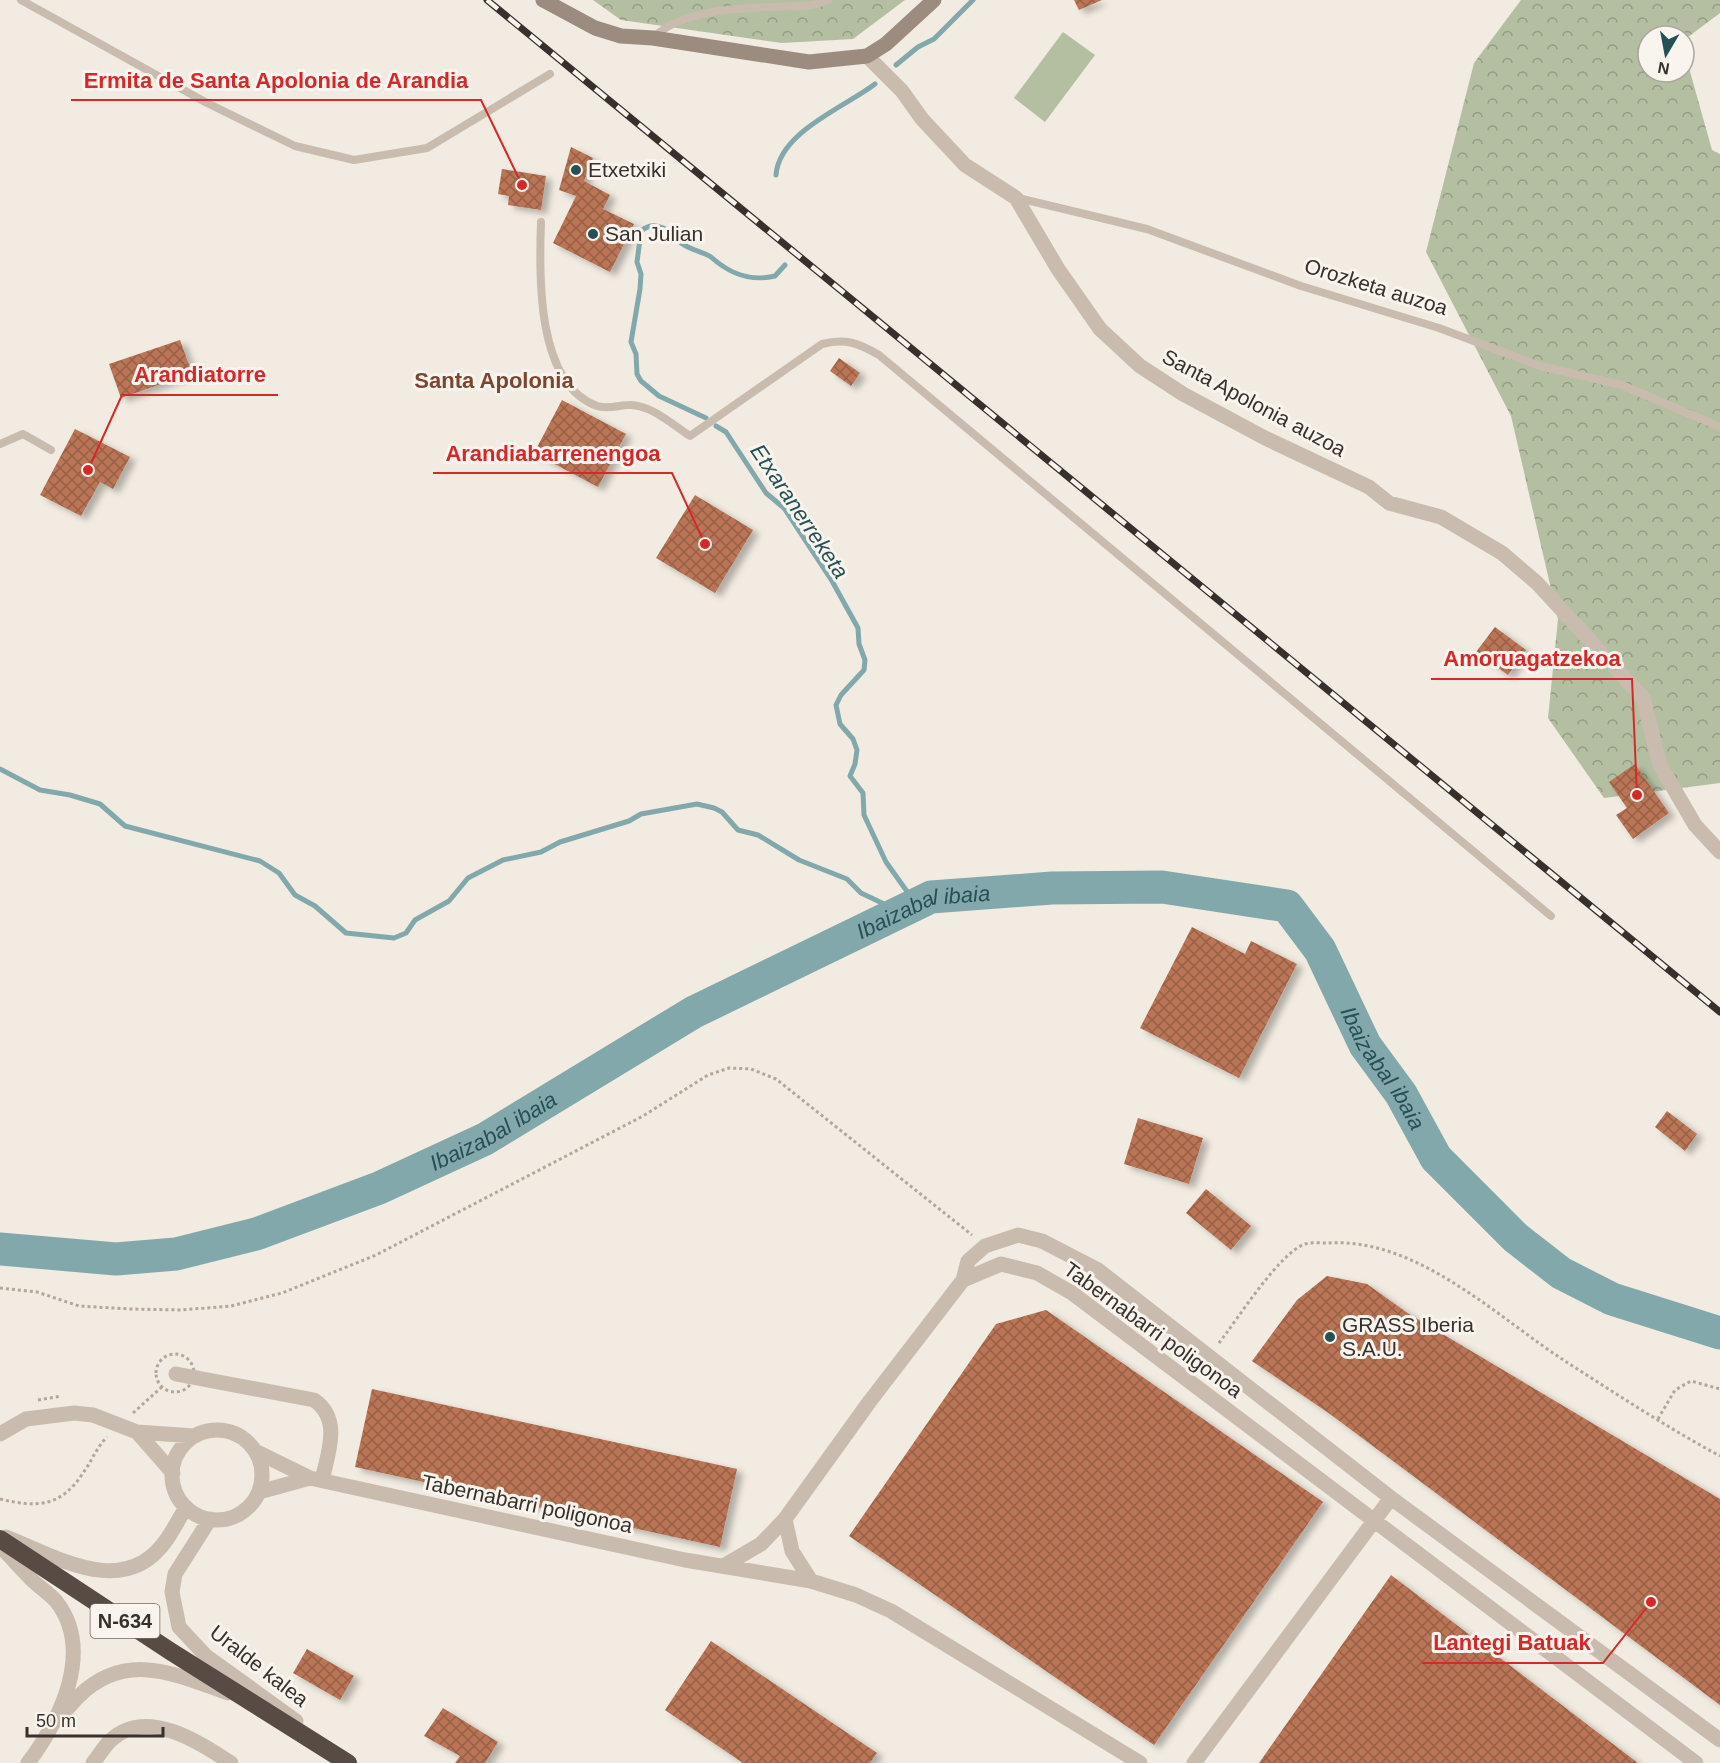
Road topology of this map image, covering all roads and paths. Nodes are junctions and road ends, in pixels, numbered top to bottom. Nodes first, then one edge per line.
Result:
1 (21, 0) edge
2 (543, 0) edge
3 (828, 0) edge
4 (933, 0) edge
5 (653, 38) junction
6 (867, 56) junction
7 (550, 74) dead end
8 (1016, 198) junction
9 (541, 222) dead end
10 (1720, 427) edge
11 (0, 444) edge
12 (51, 450) dead end
13 (1720, 852) edge
14 (1551, 916) dead end
15 (985, 1246) junction
16 (963, 1280) junction
17 (0, 1288) edge
18 (1209, 1356) junction
19 (176, 1374) dead end
20 (162, 1387) dead end
21 (1720, 1389) edge
22 (124, 1409) dead end
23 (1658, 1419) junction
24 (137, 1432) junction
25 (0, 1434) edge
26 (194, 1436) junction
27 (105, 1438) dead end
28 (255, 1451) junction
29 (1720, 1456) edge
30 (173, 1473) junction
31 (316, 1479) junction
32 (259, 1492) junction
33 (1391, 1498) junction
34 (0, 1499) edge
35 (186, 1507) junction
36 (785, 1518) junction
37 (210, 1519) junction
38 (1373, 1522) junction
39 (0, 1537) edge
40 (0, 1546) edge
41 (725, 1564) junction
42 (811, 1581) junction
43 (251, 1702) junction
44 (57, 1719) junction
45 (1720, 1740) edge
46 (28, 1763) edge
47 (93, 1763) edge
48 (231, 1763) edge
49 (348, 1763) edge
50 (354, 1763) edge
51 (1140, 1763) edge
52 (1194, 1763) edge
53 (1696, 1763) edge

1 - 7 lane
2 - 5 street
3 - 5 lane
4 - 6 street
5 - 6 street
6 - 8 street, Santa Apolonia auzoa
8 - 10 lane, Orozketa auzoa
8 - 13 street, Santa Apolonia auzoa
9 - 14 lane
11 - 12 lane
15 - 16 street
15 - 17 path
15 - 18 street
16 - 36 street, Tabernabarri poligonoa
16 - 38 street, Tabernabarri poligonoa
18 - 23 path
18 - 33 street
19 - 31 street
20 - 22 path
21 - 23 path
23 - 29 path
24 - 25 street
24 - 26 street
24 - 30 street
26 - 28 street
26 - 30 street
27 - 34 path
28 - 31 street
28 - 32 street
30 - 35 street
31 - 32 street
31 - 41 street, Tabernabarri poligonoa
32 - 37 street
33 - 38 street
33 - 45 street
35 - 37 street
35 - 39 street
36 - 41 street, Tabernabarri poligonoa
36 - 42 street
37 - 50 street, Uralde kalea
38 - 52 street
38 - 53 street, Tabernabarri poligonoa
39 - 43 highway, N-634
40 - 44 street
41 - 42 street, Tabernabarri poligonoa
42 - 51 street, Tabernabarri poligonoa
43 - 44 street
43 - 49 highway, N-634
44 - 46 street
47 - 48 street

